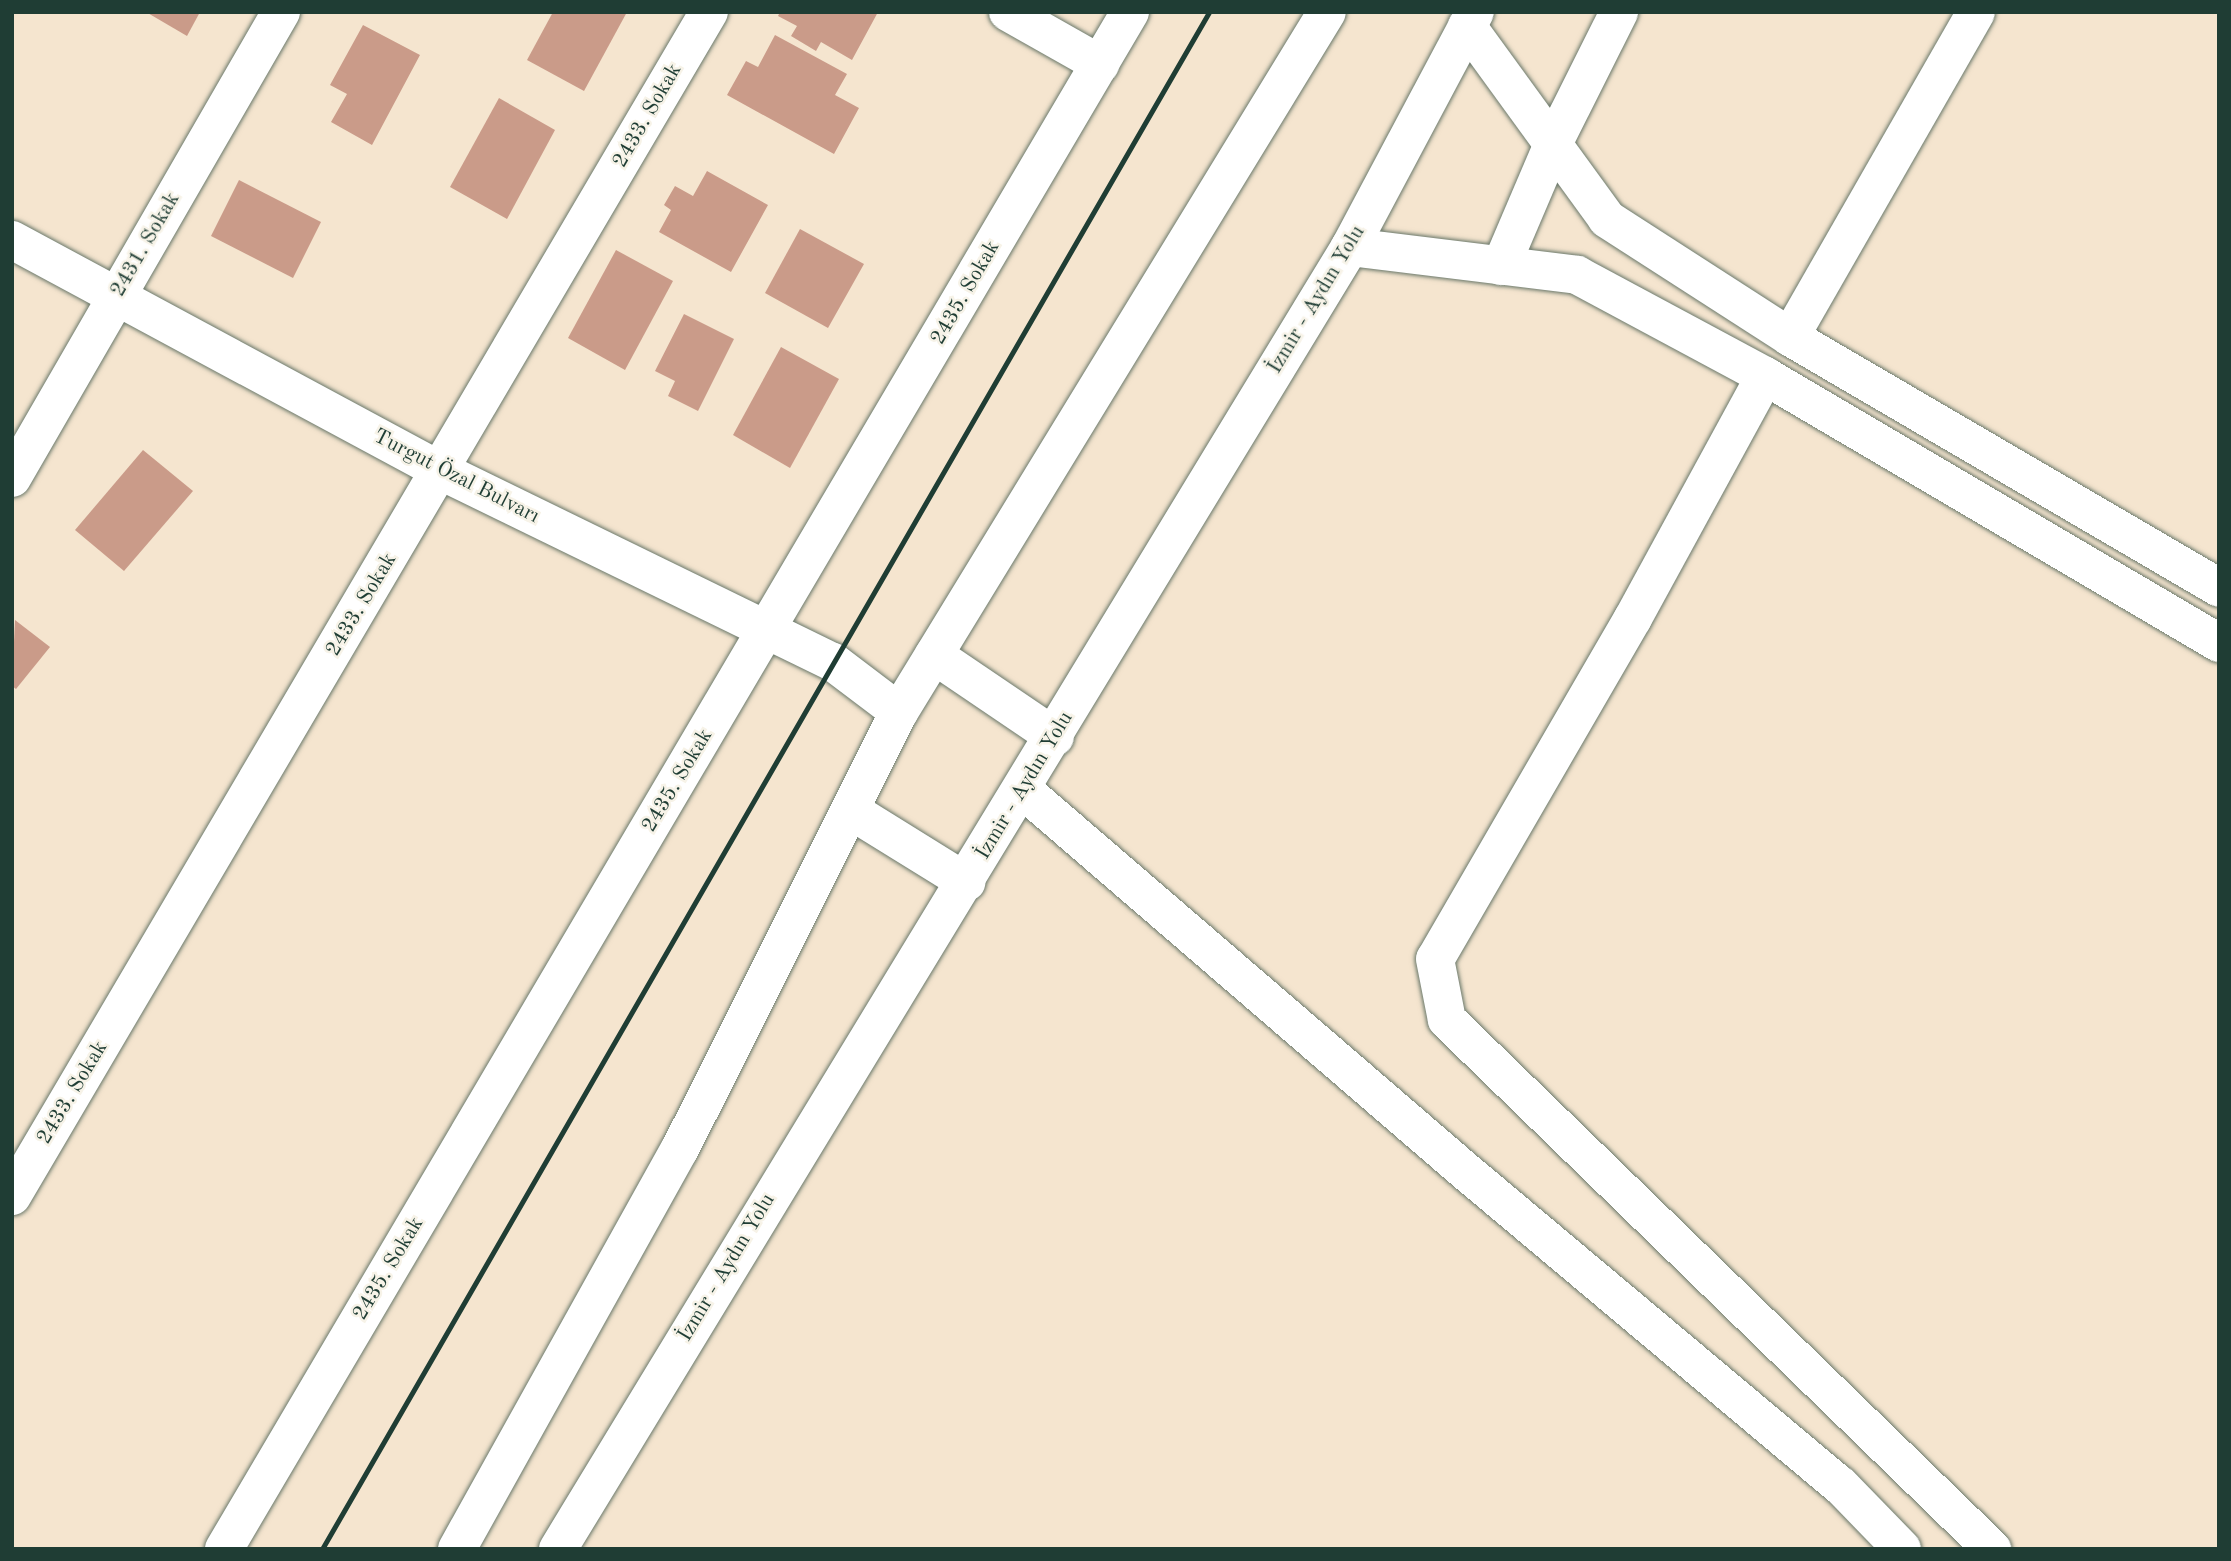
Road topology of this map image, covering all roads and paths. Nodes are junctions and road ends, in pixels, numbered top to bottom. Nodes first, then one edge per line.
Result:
1 (281, 12) edge
2 (709, 12) edge
3 (1009, 12) edge
4 (1130, 12) edge
5 (1327, 12) edge
6 (1619, 12) edge
7 (1976, 12) edge
8 (1471, 19) edge
9 (1100, 64) junction
10 (1553, 144) junction
11 (12, 240) edge
12 (1350, 247) junction
13 (1501, 266) junction
14 (115, 299) junction
15 (1790, 337) junction
16 (1765, 376) junction
17 (441, 471) junction
18 (12, 478) edge
19 (2219, 588) edge
20 (767, 630) junction
21 (2219, 643) edge
22 (934, 655) junction
23 (899, 712) junction
24 (1055, 737) junction
25 (1023, 790) junction
26 (850, 810) junction
27 (966, 882) junction
28 (12, 1196) edge
29 (223, 1549) edge
30 (457, 1549) edge
31 (558, 1549) edge
32 (1902, 1549) edge
33 (1992, 1549) edge

1 - 14 main road, 2431. Sokak
2 - 17 main road, 2433. Sokak
3 - 9 main road
4 - 9 main road, 2435. Sokak
5 - 22 main road
6 - 10 main road
7 - 15 main road
8 - 10 main road
8 - 12 main road, İzmir - Aydın Yolu
9 - 20 main road, 2435. Sokak
10 - 13 main road
10 - 15 main road
11 - 14 main road, Turgut Özal Bulvarı
12 - 13 main road
12 - 24 main road, İzmir - Aydın Yolu
13 - 16 main road
14 - 17 main road, Turgut Özal Bulvarı
14 - 18 main road, 2431. Sokak
15 - 19 main road
16 - 21 main road
16 - 33 main road
17 - 20 main road, Turgut Özal Bulvarı
17 - 28 main road, 2433. Sokak
20 - 23 main road, Turgut Özal Bulvarı
20 - 29 main road, 2435. Sokak
22 - 23 main road
22 - 24 main road
23 - 26 main road
24 - 25 main road, İzmir - Aydın Yolu
25 - 27 main road, İzmir - Aydın Yolu
25 - 32 main road
26 - 27 main road
26 - 30 main road
27 - 31 main road, İzmir - Aydın Yolu

